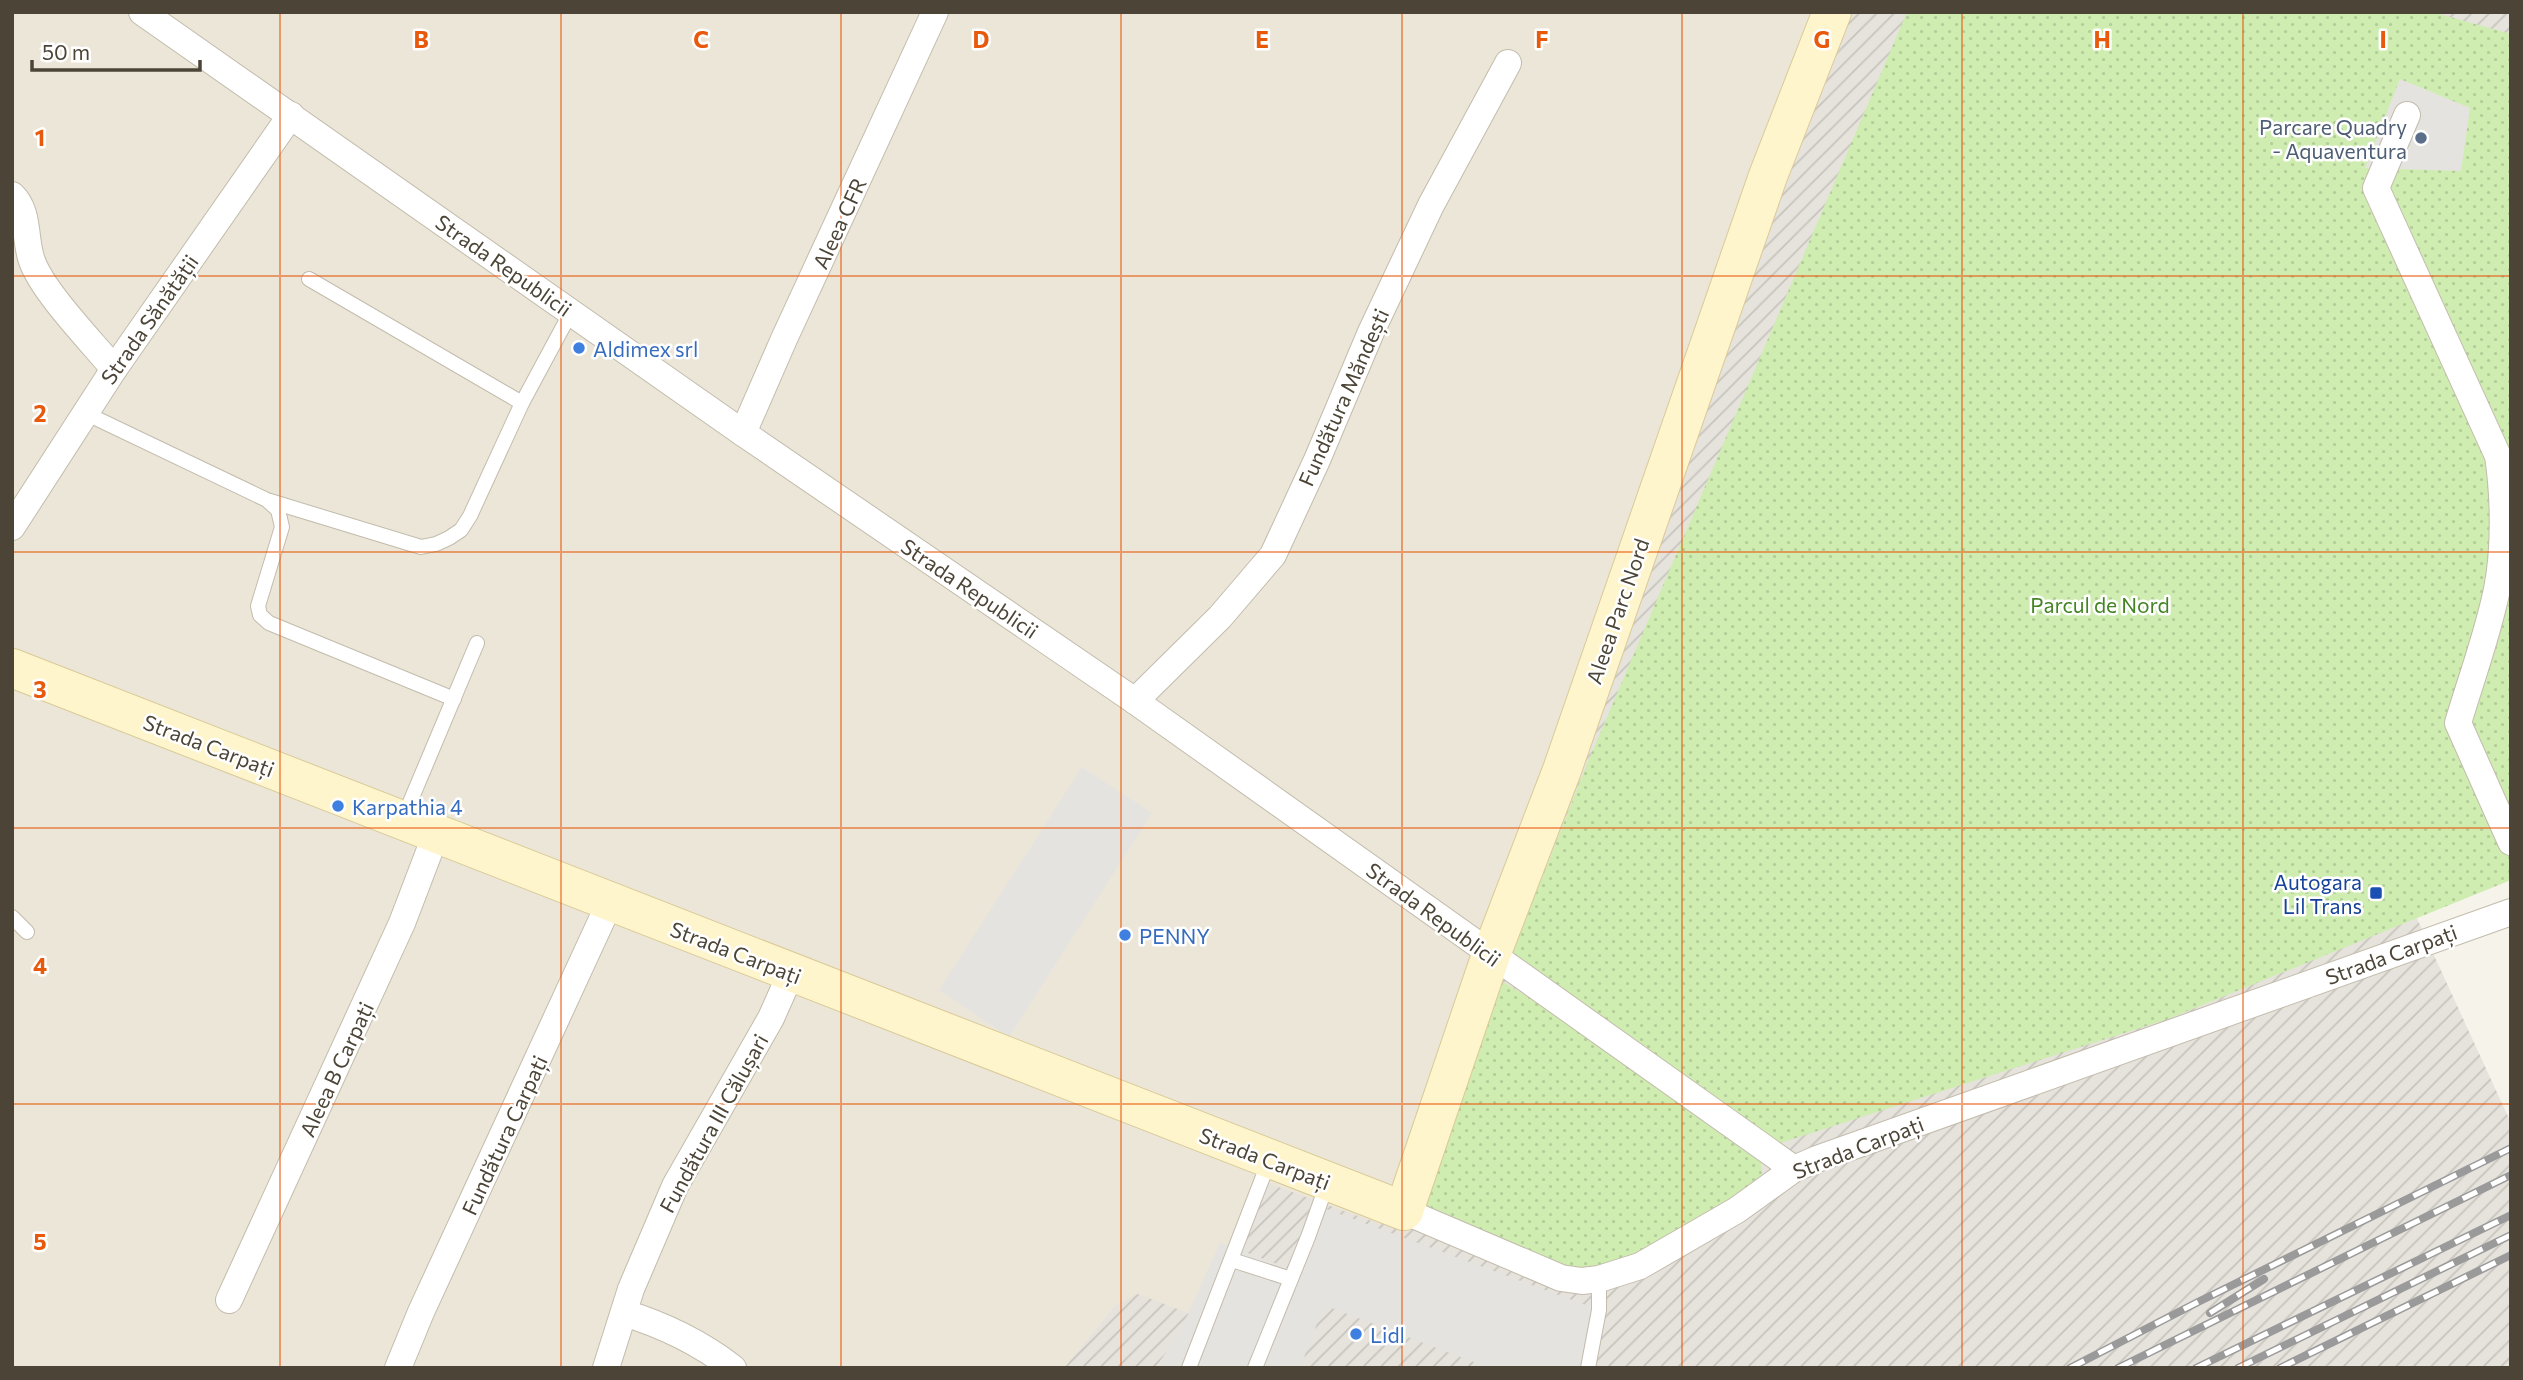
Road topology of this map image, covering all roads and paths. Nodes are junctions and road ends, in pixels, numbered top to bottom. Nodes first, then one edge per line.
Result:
1 (142, 12) edge
2 (935, 12) edge
3 (1832, 12) edge
4 (1508, 63) dead end
5 (291, 115) junction
6 (2407, 115) dead end
7 (12, 195) edge
8 (309, 279) dead end
9 (570, 312) junction
10 (114, 369) junction
11 (522, 403) junction
12 (85, 413) junction
13 (743, 433) junction
14 (267, 500) junction
15 (16, 514) edge
16 (477, 643) dead end
17 (12, 668) edge
18 (454, 699) junction
19 (1135, 701) junction
20 (419, 827) junction
21 (2511, 842) edge
22 (610, 902) junction
23 (2511, 912) edge
24 (12, 917) edge
25 (27, 932) dead end
26 (1492, 955) junction
27 (791, 973) junction
28 (1269, 1160) junction
29 (1794, 1168) junction
30 (1328, 1183) junction
31 (1404, 1211) junction
32 (1232, 1260) junction
33 (1291, 1279) junction
34 (1599, 1279) junction
35 (229, 1300) dead end
36 (624, 1313) junction
37 (398, 1368) edge
38 (606, 1368) edge
39 (733, 1368) edge
40 (1190, 1368) edge
41 (1255, 1368) edge
42 (1588, 1368) edge

1 - 5 street, Strada Republicii
2 - 13 street, Aleea CFR
3 - 26 street, Aleea Parc Nord
4 - 19 street, Fundătura Măndești
5 - 9 street, Strada Republicii
5 - 10 street, Strada Sănătății
6 - 21 street
7 - 10 street
8 - 11 lane
9 - 11 lane
9 - 13 street, Strada Republicii
10 - 12 street, Strada Sănătății
11 - 14 lane
12 - 14 lane
12 - 15 street, Strada Sănătății
13 - 19 street, Strada Republicii
14 - 18 lane
16 - 18 lane
17 - 20 street, Strada Carpați
18 - 20 lane
19 - 26 street, Strada Republicii
20 - 22 street, Strada Carpați
20 - 35 street, Aleea B Carpați
22 - 27 street, Strada Carpați
22 - 37 street, Fundătura Carpați
23 - 29 street, Strada Carpați
24 - 25 lane
26 - 29 street, Strada Republicii
26 - 31 street, Aleea Parc Nord
27 - 28 street, Strada Carpați
27 - 36 street, Fundătura III Călușari
28 - 30 street, Strada Carpați
28 - 32 lane
29 - 34 street, Strada Carpați
30 - 31 street, Strada Carpați
30 - 33 lane
31 - 34 street, Strada Carpați
32 - 33 lane
32 - 40 lane
33 - 41 lane
34 - 42 lane
36 - 38 street, Fundătura III Călușari
36 - 39 street

